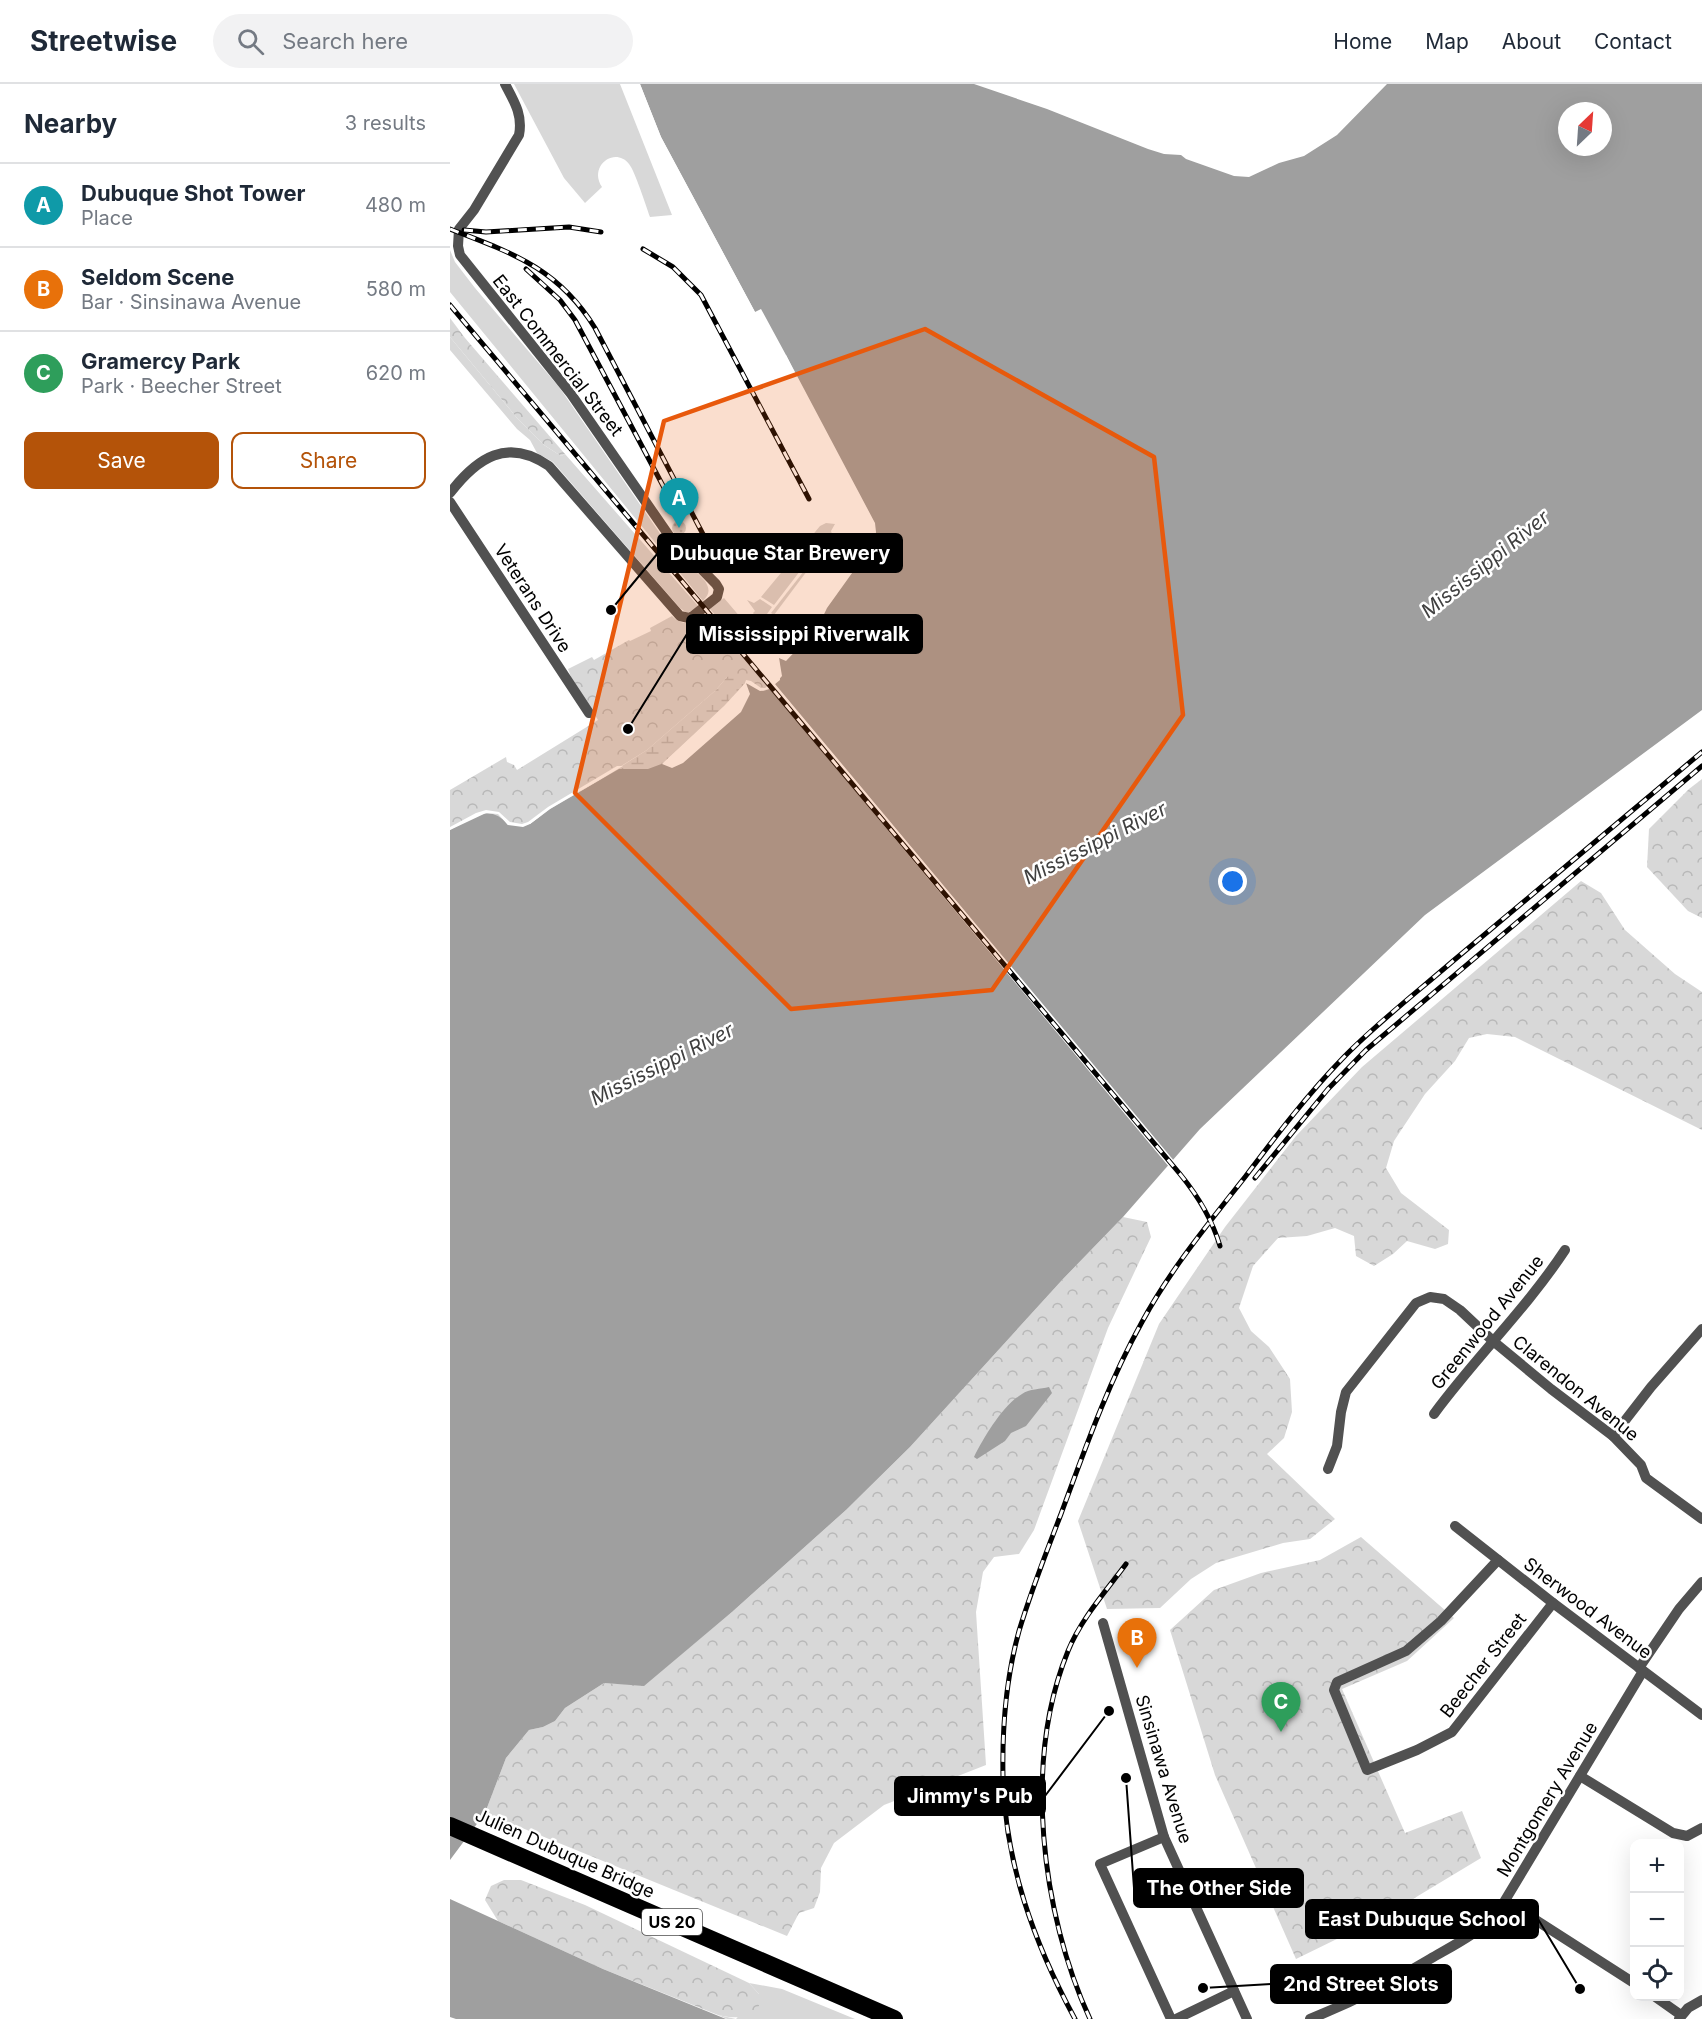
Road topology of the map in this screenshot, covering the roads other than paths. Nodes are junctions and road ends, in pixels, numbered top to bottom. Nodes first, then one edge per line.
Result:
1 (505, 84) edge
2 (450, 492) edge
3 (450, 502) edge
4 (589, 713) dead end
5 (1564, 1250) dead end
6 (1702, 1329) edge
7 (1493, 1341) junction
8 (1434, 1414) dead end
9 (1612, 1436) junction
10 (1328, 1469) dead end
11 (1702, 1519) edge
12 (1455, 1526) dead end
13 (1498, 1560) junction
14 (1702, 1582) edge
15 (1553, 1603) junction
16 (1103, 1623) dead end
17 (1641, 1669) junction
18 (1701, 1712) edge
19 (1580, 1776) junction
20 (450, 1826) edge
21 (1702, 1828) edge
22 (1164, 1837) junction
23 (1506, 1901) junction
24 (1630, 1980) edge
25 (1234, 1991) junction
26 (1702, 2000) edge
27 (1660, 2001) edge
28 (1680, 2017) edge
29 (894, 2019) edge
30 (1171, 2019) edge
31 (1176, 2019) edge
32 (1247, 2019) edge
33 (1310, 2019) edge

1 - 2 street, East Commercial Street
3 - 4 street, Veterans Drive
5 - 7 street, Greenwood Avenue
6 - 9 street
7 - 8 street, Greenwood Avenue
7 - 9 street, Clarendon Avenue
7 - 10 street, Clarendon Avenue
9 - 11 street, Clarendon Avenue
12 - 13 street, Sherwood Avenue
13 - 15 street, Sherwood Avenue
13 - 15 street, Beecher Street
14 - 17 street, Montgomery Avenue
15 - 17 street, Sherwood Avenue
16 - 22 street, Sinsinawa Avenue
17 - 18 street, Sherwood Avenue
17 - 19 street, Montgomery Avenue
19 - 21 street
19 - 23 street, Montgomery Avenue
20 - 29 highway, Julien Dubuque Bridge / US 20
22 - 25 street, Sinsinawa Avenue
22 - 30 street
23 - 24 street
23 - 33 street, Montgomery Avenue
25 - 31 street
25 - 32 street, Sinsinawa Avenue
26 - 28 street
27 - 28 street

